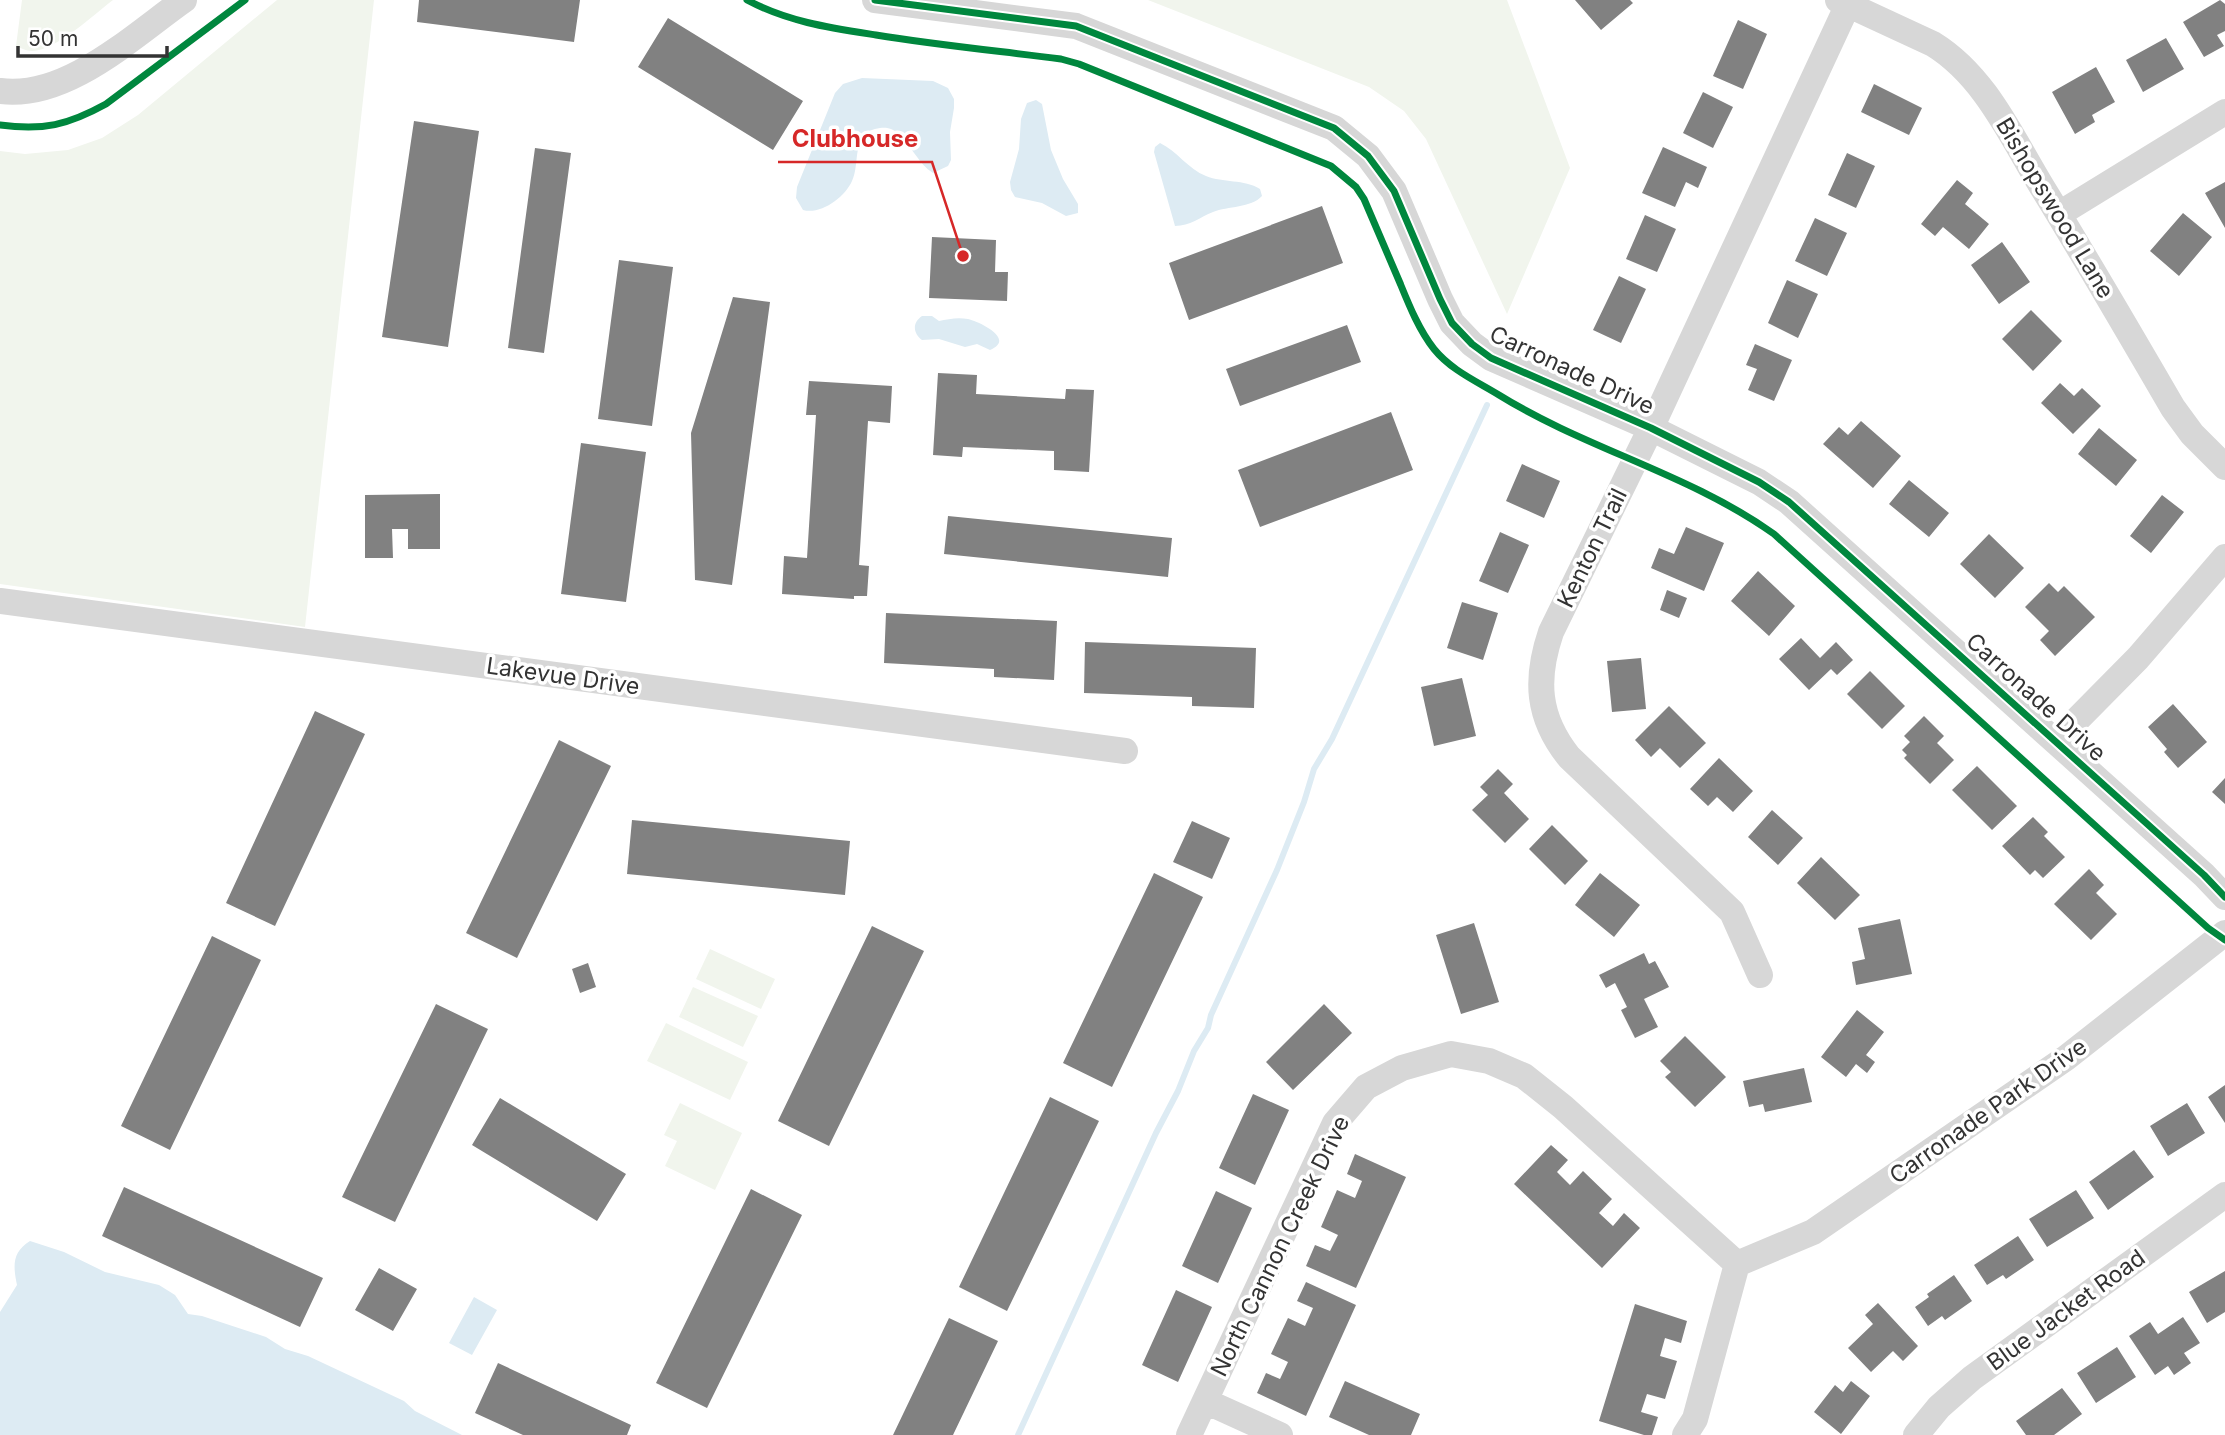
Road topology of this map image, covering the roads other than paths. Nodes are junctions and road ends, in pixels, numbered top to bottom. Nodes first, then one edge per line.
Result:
1 (184, 0) edge
2 (876, 0) edge
3 (1845, 1) edge
4 (0, 91) edge
5 (2225, 112) edge
6 (2059, 214) junction
7 (1651, 428) junction
8 (2225, 467) edge
9 (2225, 557) edge
10 (0, 601) edge
11 (2056, 741) junction
12 (1125, 751) dead end
13 (2225, 897) edge
14 (2225, 933) edge
15 (1760, 975) dead end
16 (2225, 1195) edge
17 (1737, 1264) junction
18 (1205, 1401) junction
19 (1189, 1435) edge
20 (1280, 1435) edge
21 (1685, 1435) edge
22 (1916, 1435) edge

1 - 4 street
2 - 7 street, Carronade Drive
3 - 6 street, Bishopswood Lane
3 - 7 street, Kenton Trail
5 - 6 street
6 - 8 street, Bishopswood Lane
7 - 11 street, Carronade Drive
7 - 15 street, Kenton Trail
9 - 11 street
10 - 12 street, Lakevue Drive
11 - 13 street, Carronade Drive
14 - 17 street, Carronade Park Drive
16 - 22 street, Blue Jacket Road
17 - 18 street, North Cannon Creek Drive
17 - 21 street
18 - 19 street, North Cannon Creek Drive
18 - 20 street

